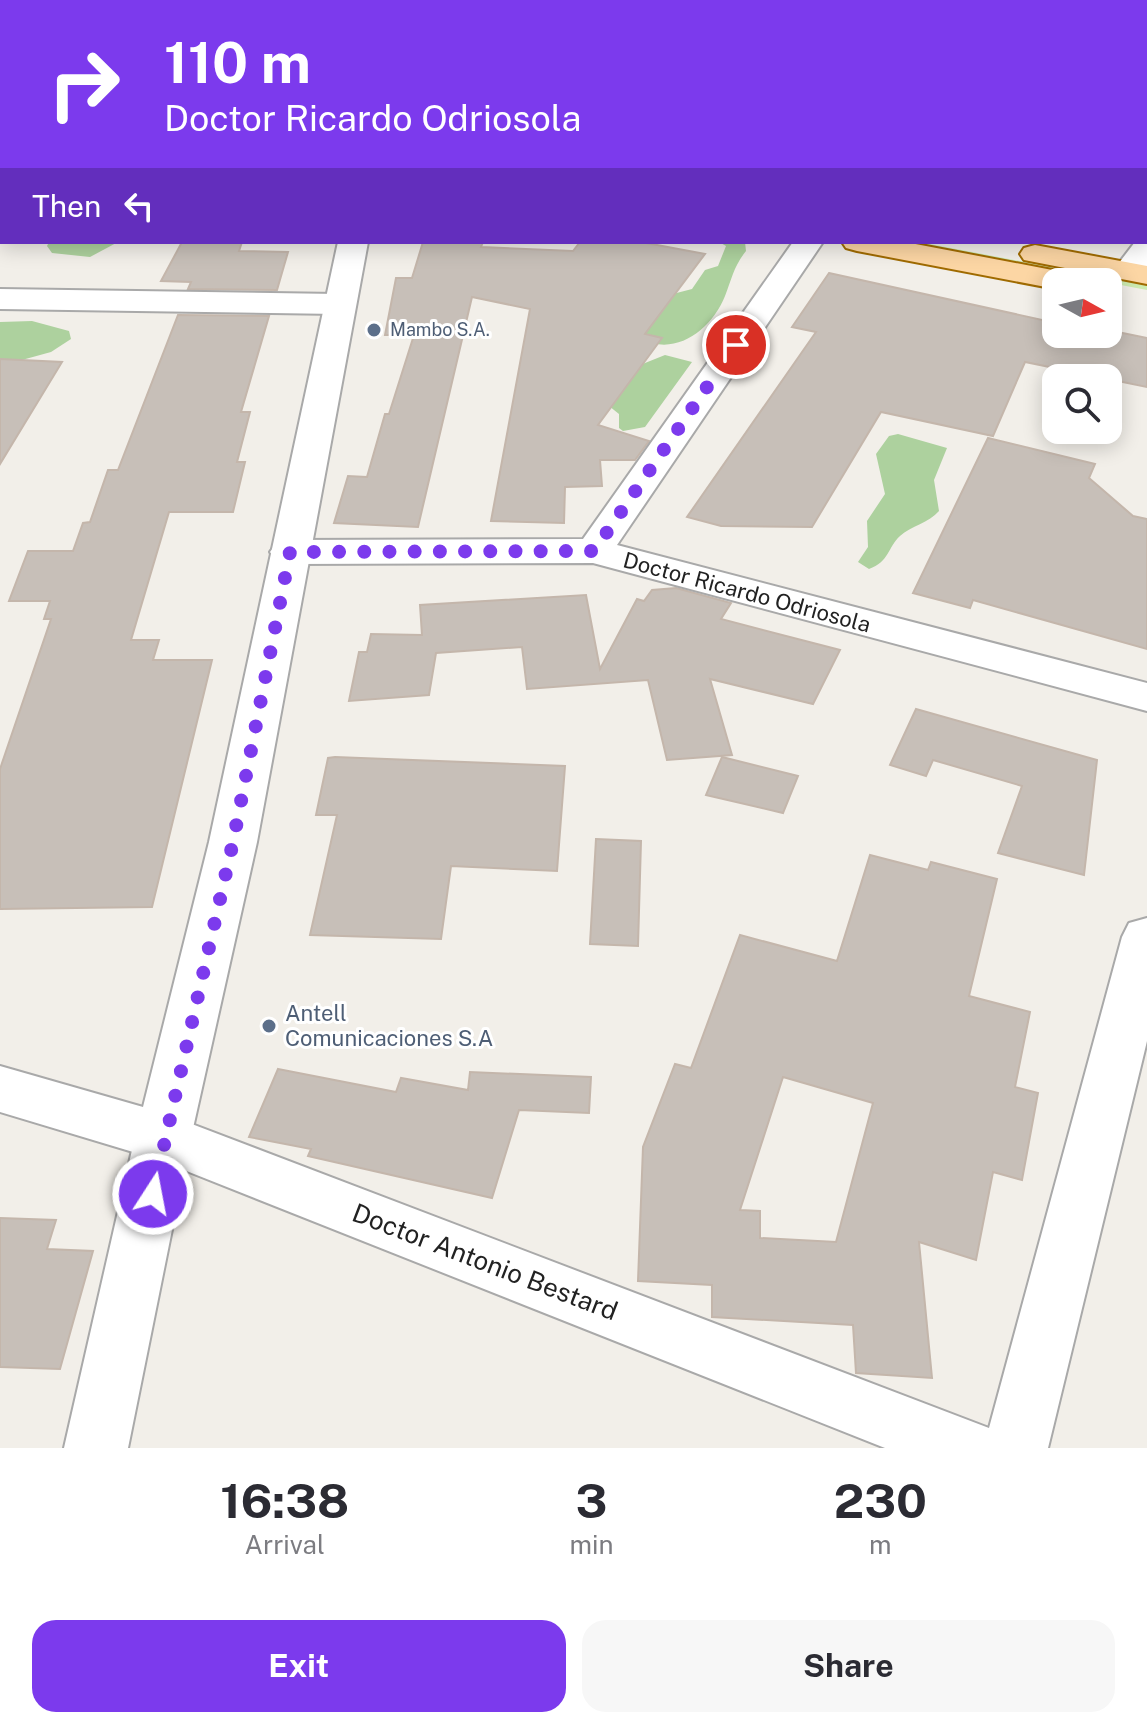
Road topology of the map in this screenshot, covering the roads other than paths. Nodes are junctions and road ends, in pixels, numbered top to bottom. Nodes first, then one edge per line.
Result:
1 (353, 244) edge
2 (807, 244) edge
3 (868, 244) edge
4 (979, 244) edge
5 (1147, 247) edge
6 (1042, 277) edge
7 (1128, 279) edge
8 (1147, 297) edge
9 (0, 299) edge
10 (338, 304) junction
11 (594, 551) junction
12 (290, 552) junction
13 (1147, 697) edge
14 (1147, 937) edge
15 (0, 1089) edge
16 (163, 1137) junction
17 (96, 1448) edge
18 (965, 1448) edge
19 (1016, 1448) edge

1 - 10 street
2 - 11 street
3 - 6 main road
4 - 7 main road
5 - 7 street
7 - 8 main road
9 - 10 street
10 - 12 street
11 - 12 street, Doctor Ricardo Odriosola
11 - 13 street, Doctor Ricardo Odriosola
12 - 16 street
14 - 19 street
15 - 16 street, Doctor Antonio Bestard
16 - 17 street
16 - 18 street, Doctor Antonio Bestard

